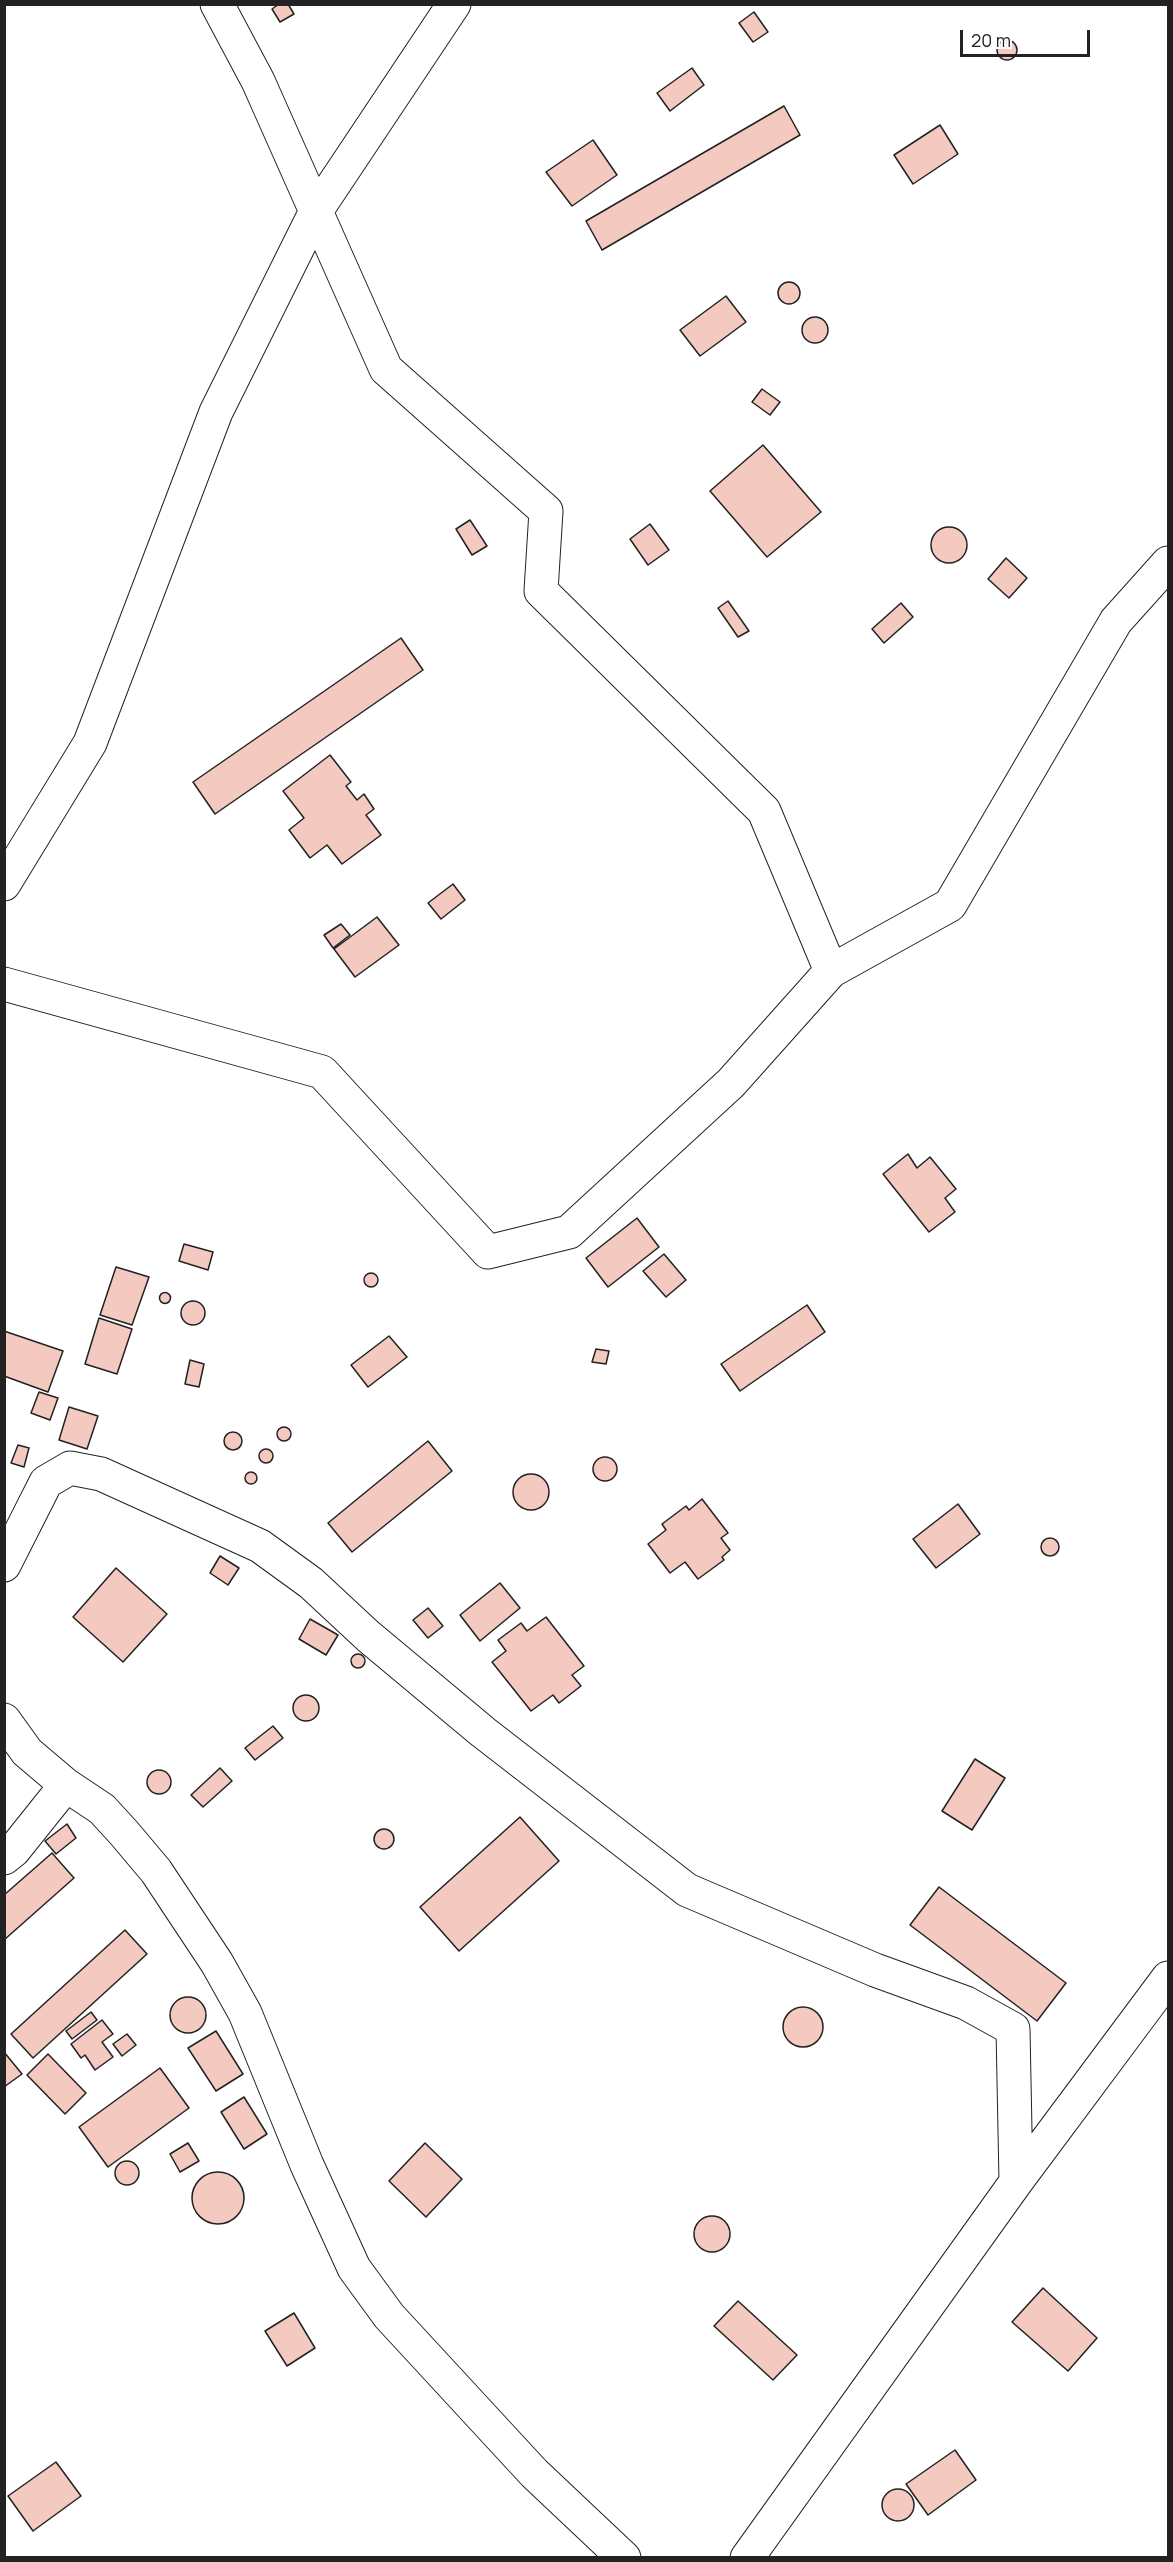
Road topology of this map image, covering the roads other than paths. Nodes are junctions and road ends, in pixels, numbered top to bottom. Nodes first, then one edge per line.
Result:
1 (217, 4) edge
2 (454, 4) edge
3 (316, 211) junction
4 (1168, 563) edge
5 (4, 884) edge
6 (831, 971) junction
7 (4, 984) edge
8 (4, 1565) edge
9 (4, 1720) edge
10 (66, 1785) junction
11 (4, 1858) edge
12 (1168, 1978) edge
13 (1016, 2182) junction
14 (624, 2558) edge
15 (747, 2558) edge

1 - 3 street
2 - 3 street
3 - 5 street
3 - 6 street
4 - 6 street
6 - 7 street
8 - 13 street
9 - 10 street
10 - 11 street
10 - 14 street
12 - 13 street
13 - 15 street

